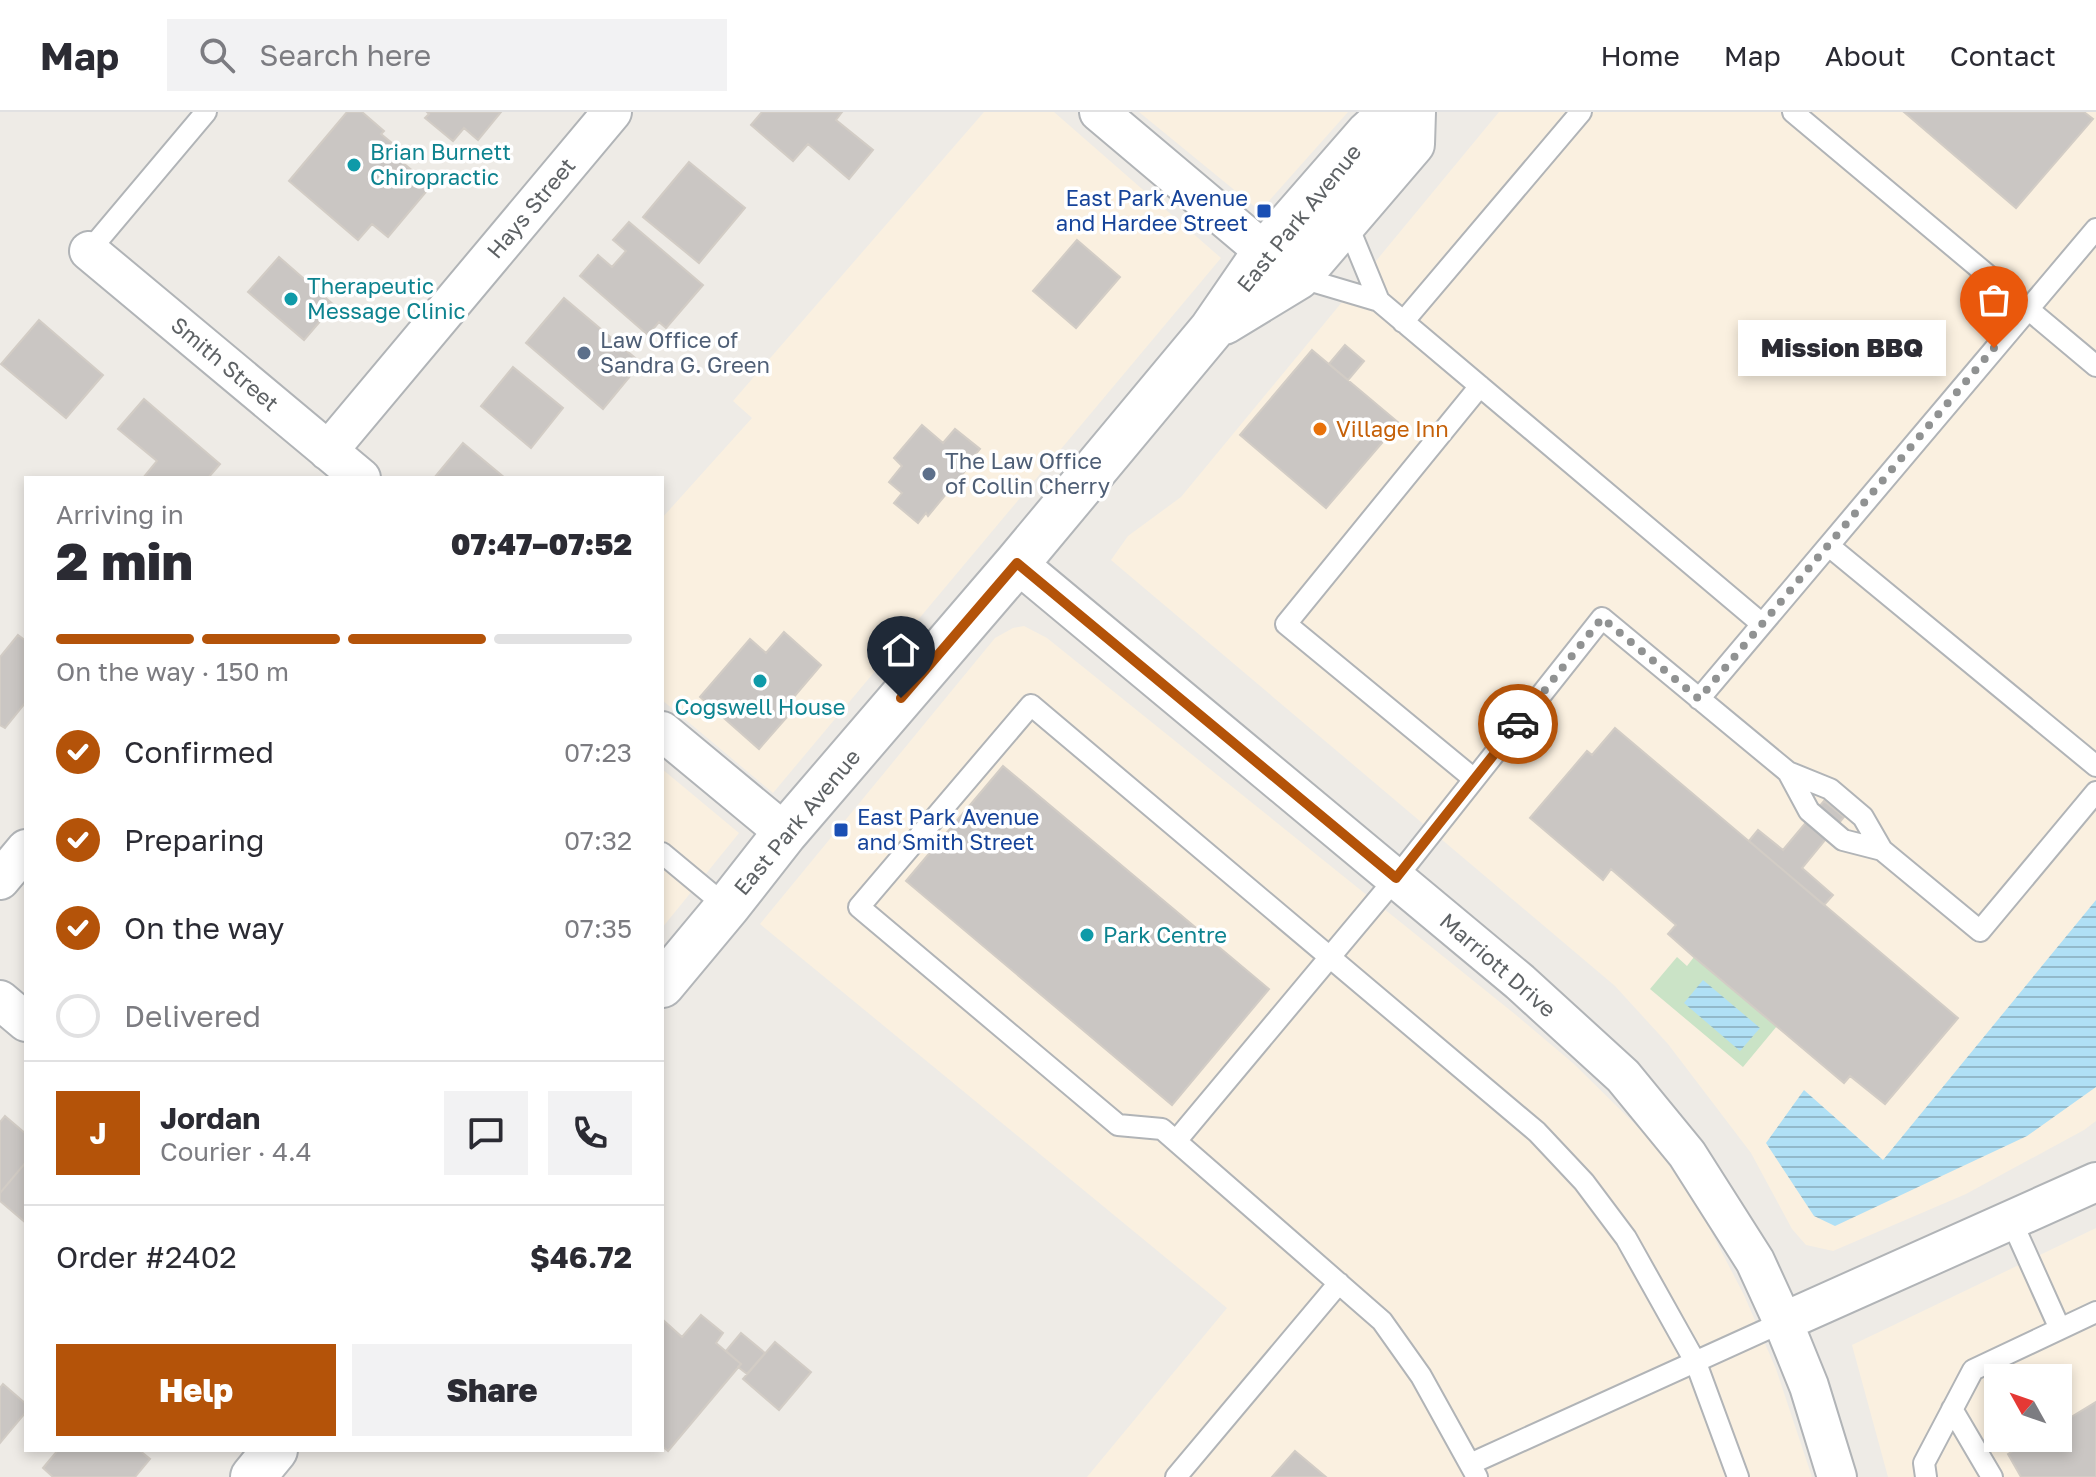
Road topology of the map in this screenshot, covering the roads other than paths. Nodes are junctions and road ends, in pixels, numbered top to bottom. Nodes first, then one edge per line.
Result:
1 (206, 112) edge
2 (612, 112) edge
3 (1099, 112) edge
4 (1392, 112) edge
5 (1413, 112) edge
6 (1581, 112) edge
7 (1793, 112) edge
8 (1346, 221) junction
9 (2096, 229) edge
10 (89, 251) joint
11 (1282, 264) junction
12 (1379, 301) junction
13 (2028, 308) junction
14 (1403, 322) junction
15 (2096, 366) edge
16 (1480, 386) junction
17 (344, 468) edge
18 (1829, 546) junction
19 (1017, 563) junction
20 (1762, 624) junction
21 (1699, 699) junction
22 (664, 733) edge
23 (2096, 766) edge
24 (1788, 772) junction
25 (1474, 779) junction
26 (2096, 792) edge
27 (785, 833) junction
28 (1882, 850) junction
29 (24, 851) edge
30 (664, 855) edge
31 (1396, 878) junction
32 (0, 880) edge
33 (727, 907) junction
34 (1329, 957) junction
35 (664, 983) edge
36 (0, 1000) edge
37 (24, 1020) edge
38 (1176, 1141) junction
39 (2096, 1182) edge
40 (2011, 1220) junction
41 (1339, 1283) junction
42 (2096, 1312) edge
43 (1783, 1322) junction
44 (2060, 1329) junction
45 (1696, 1363) junction
46 (1952, 1409) junction
47 (273, 1452) edge
48 (1474, 1471) edge
49 (253, 1477) edge
50 (1176, 1477) edge
51 (1738, 1477) edge
52 (1837, 1477) edge
53 (1926, 1477) edge
54 (1992, 1477) edge

1 - 10 lane
2 - 17 street, Hays Street
3 - 11 street
4 - 11 street, East Park Avenue
5 - 8 street, East Park Avenue
6 - 14 lane
7 - 13 lane
8 - 11 street, East Park Avenue
8 - 12 lane
9 - 13 lane
10 - 17 street, Smith Street
11 - 12 lane
11 - 19 street, East Park Avenue
12 - 14 lane
13 - 15 lane
13 - 18 lane
14 - 16 lane
16 - 20 lane
16 - 25 lane
18 - 20 lane
18 - 23 lane
19 - 27 street, East Park Avenue
19 - 31 street, Marriott Drive
20 - 21 lane
21 - 24 lane
21 - 25 lane
22 - 27 street
24 - 28 lane
24 - 28 lane
25 - 31 lane
26 - 28 lane
27 - 33 street, East Park Avenue
29 - 32 street
30 - 33 lane
31 - 34 lane
31 - 43 street, Marriott Drive
33 - 35 street, East Park Avenue
34 - 38 lane
34 - 38 lane
34 - 45 lane
36 - 37 street
38 - 41 lane
39 - 40 street
40 - 43 street
40 - 44 lane
41 - 48 lane
41 - 50 lane
42 - 44 lane
43 - 45 lane
43 - 52 street, Marriott Drive
44 - 46 lane
45 - 48 lane
45 - 51 lane
46 - 53 lane
46 - 54 lane
47 - 49 street

